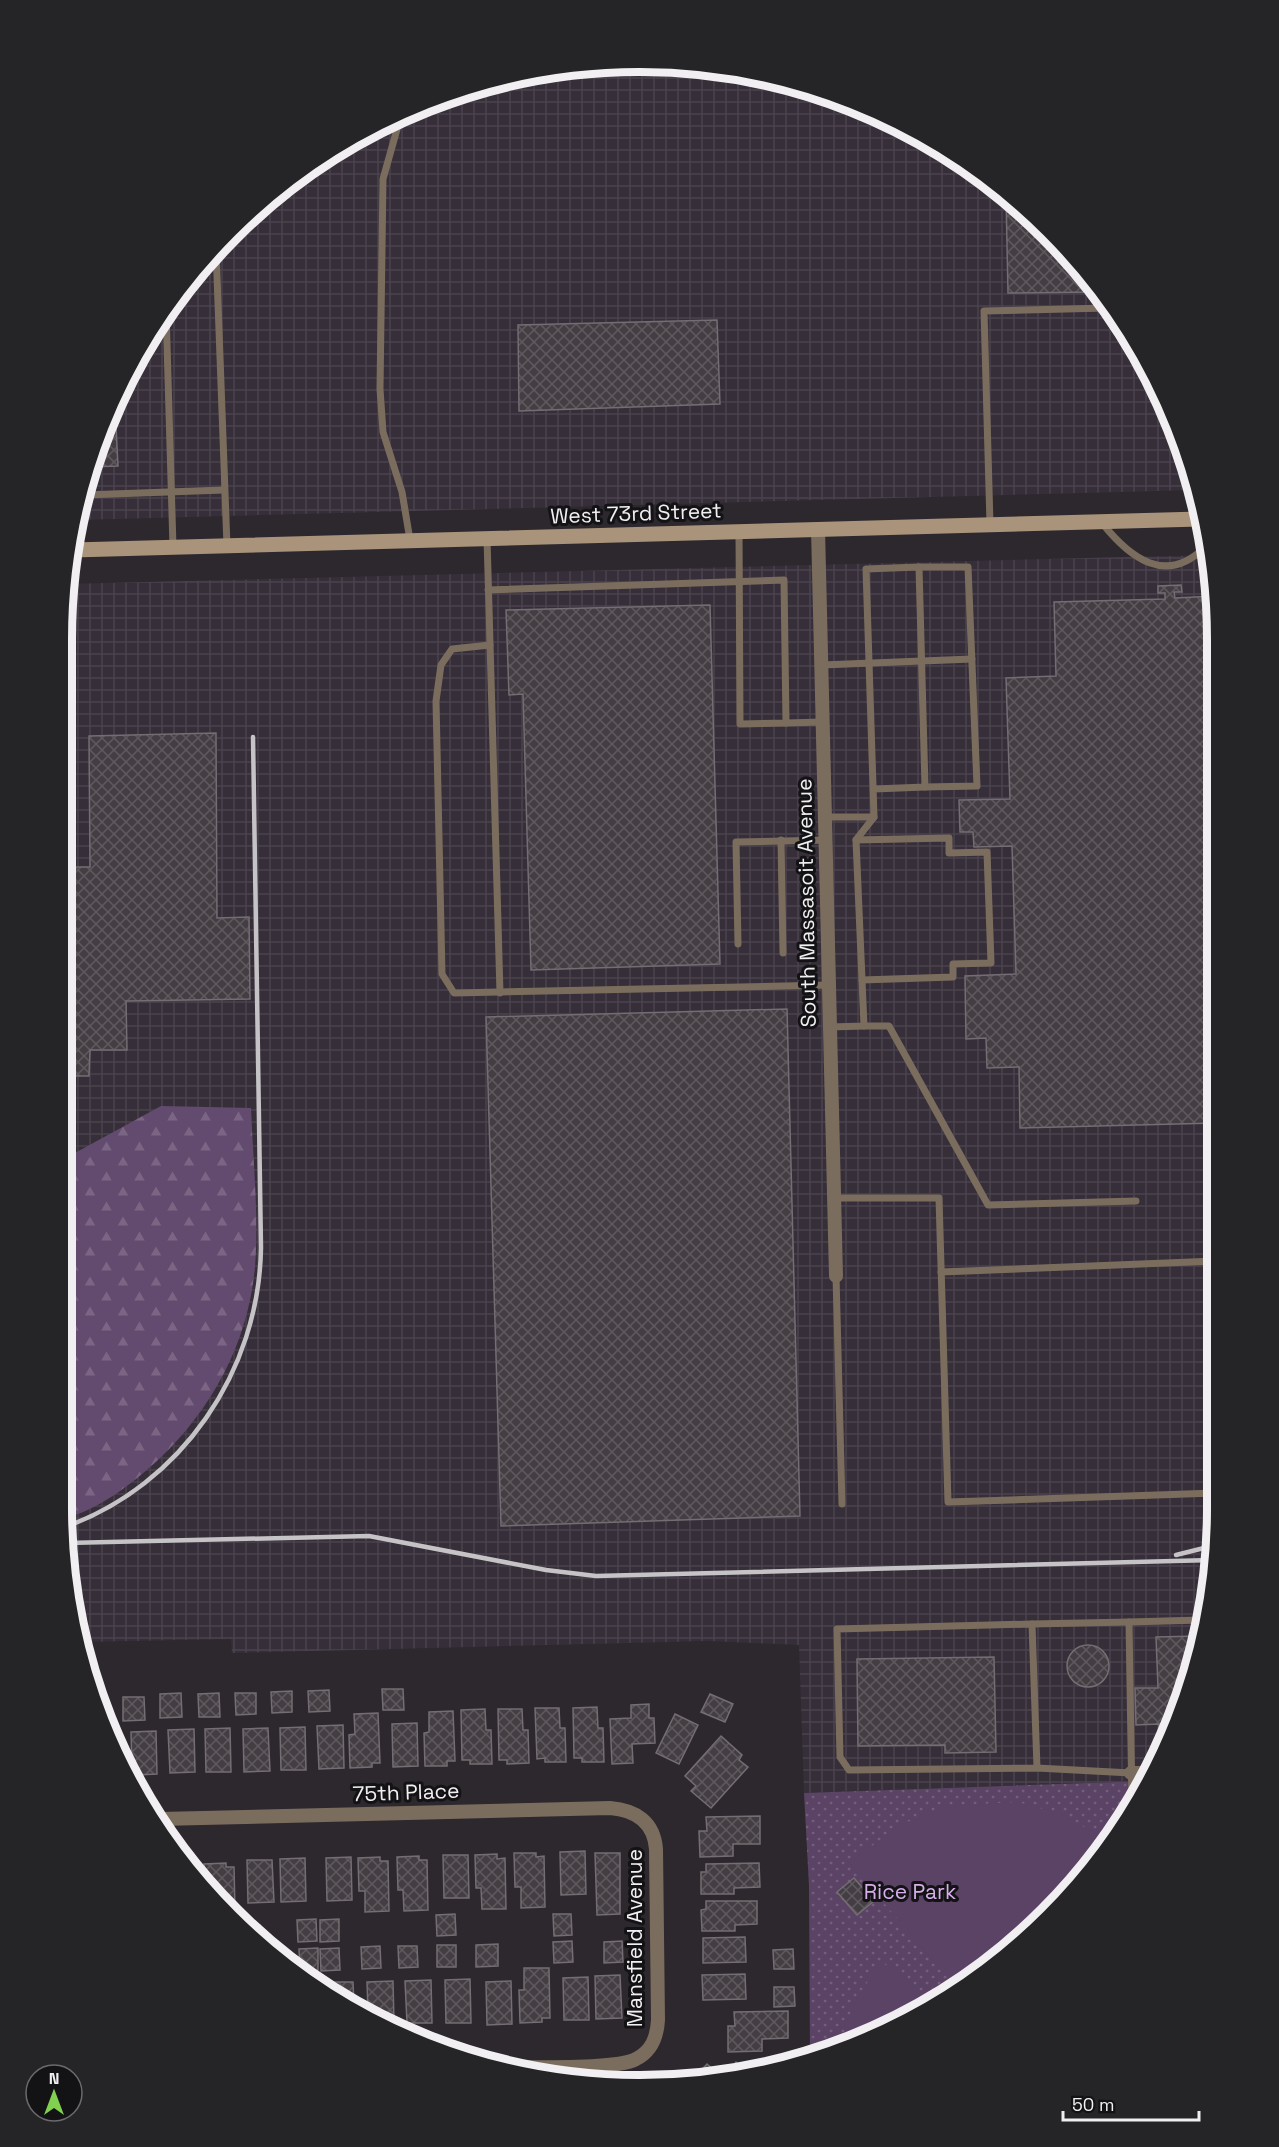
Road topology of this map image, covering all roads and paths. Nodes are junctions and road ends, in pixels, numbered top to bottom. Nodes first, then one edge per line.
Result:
1 (398, 127) edge
2 (216, 261) edge
3 (1100, 308) edge
4 (166, 326) edge
5 (224, 490) junction
6 (171, 492) junction
7 (91, 495) edge
8 (1194, 519) edge
9 (1100, 521) junction
10 (990, 524) junction
11 (818, 529) junction
12 (739, 531) junction
13 (487, 538) junction
14 (410, 540) junction
15 (227, 546) junction
16 (173, 547) junction
17 (80, 550) edge
18 (1200, 552) edge
19 (919, 567) junction
20 (739, 581) junction
21 (488, 590) junction
22 (490, 645) junction
23 (972, 659) junction
24 (922, 661) junction
25 (869, 663) junction
26 (822, 664) junction
27 (822, 722) junction
28 (786, 723) junction
29 (925, 787) junction
30 (873, 789) junction
31 (825, 817) junction
32 (874, 817) junction
33 (781, 840) junction
34 (827, 840) junction
35 (856, 840) junction
36 (738, 944) dead end
37 (783, 953) dead end
38 (862, 980) junction
39 (829, 985) junction
40 (500, 993) junction
41 (864, 1026) junction
42 (830, 1027) junction
43 (835, 1198) junction
44 (1137, 1202) dead end
45 (1207, 1261) edge
46 (941, 1272) junction
47 (836, 1276) joint
48 (1207, 1493) edge
49 (842, 1504) dead end
50 (1196, 1620) edge
51 (1129, 1622) junction
52 (1032, 1624) junction
53 (1037, 1768) junction
54 (1131, 1773) junction
55 (1140, 1773) edge
56 (1132, 1790) edge
57 (165, 1819) edge
58 (648, 1825) joint
59 (540, 2066) edge

1 - 14 lane
2 - 5 lane
3 - 10 lane
4 - 6 lane
5 - 6 lane
5 - 15 lane
6 - 7 lane
6 - 16 lane
8 - 9 street, West 73rd Street
9 - 10 street, West 73rd Street
9 - 18 lane
10 - 11 street, West 73rd Street
11 - 12 street, West 73rd Street
11 - 26 street, South Massasoit Avenue
12 - 13 street, West 73rd Street
12 - 20 lane
13 - 14 street, West 73rd Street
13 - 21 lane
14 - 15 street, West 73rd Street
15 - 16 street, West 73rd Street
16 - 17 street, West 73rd Street
19 - 23 lane
19 - 24 lane
19 - 25 lane
20 - 21 lane
20 - 28 lane
20 - 28 lane
21 - 22 lane
22 - 40 lane
22 - 40 lane
23 - 24 lane
23 - 29 lane
24 - 25 lane
24 - 29 lane
25 - 26 lane
25 - 30 lane
26 - 27 street, South Massasoit Avenue
27 - 28 lane
27 - 31 street, South Massasoit Avenue
29 - 30 lane
30 - 32 lane
31 - 32 lane
31 - 34 street, South Massasoit Avenue
32 - 35 lane
33 - 34 lane
33 - 36 lane
33 - 37 lane
34 - 39 street, South Massasoit Avenue
35 - 38 lane
35 - 38 lane
38 - 41 lane
39 - 40 lane
39 - 42 street, South Massasoit Avenue
41 - 42 lane
41 - 44 lane
42 - 43 street, South Massasoit Avenue
43 - 46 lane
43 - 47 street, South Massasoit Avenue
45 - 46 lane
46 - 48 lane
47 - 49 lane
50 - 51 lane
51 - 52 lane
51 - 54 lane
52 - 53 lane
52 - 53 lane
53 - 54 lane
54 - 55 street
54 - 56 lane
57 - 58 street, 75th Place
58 - 59 street, Mansfield Avenue

